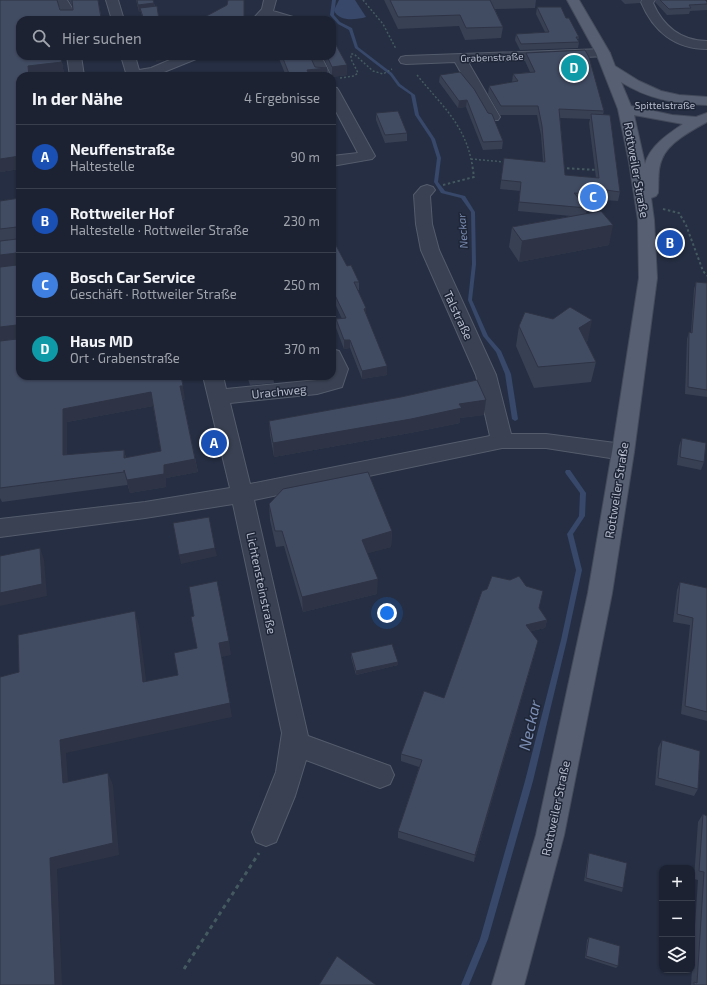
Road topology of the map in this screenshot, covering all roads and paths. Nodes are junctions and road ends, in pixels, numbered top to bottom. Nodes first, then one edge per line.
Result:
1 (61, 0) edge
2 (112, 0) edge
3 (270, 0) edge
4 (363, 0) edge
5 (573, 0) edge
6 (649, 0) edge
7 (67, 16) edge
8 (117, 16) edge
9 (263, 16) edge
10 (707, 45) edge
11 (603, 54) junction
12 (459, 58) junction
13 (75, 60) edge
14 (129, 60) edge
15 (181, 60) edge
16 (316, 60) edge
17 (406, 60) junction
18 (610, 69) junction
19 (76, 72) edge
20 (133, 72) edge
21 (150, 72) edge
22 (322, 72) edge
23 (383, 74) dead end
24 (340, 78) edge
25 (336, 98) edge
26 (707, 103) edge
27 (624, 107) junction
28 (493, 118) edge
29 (702, 119) edge
30 (471, 159) junction
31 (336, 160) edge
32 (510, 162) edge
33 (555, 167) edge
34 (602, 171) edge
35 (448, 184) dead end
36 (427, 190) dead end
37 (664, 209) dead end
38 (646, 220) junction
39 (707, 276) edge
40 (336, 364) edge
41 (336, 378) edge
42 (214, 380) edge
43 (335, 380) edge
44 (218, 397) junction
45 (502, 441) junction
46 (623, 452) junction
47 (242, 494) junction
48 (0, 528) edge
49 (295, 744) junction
50 (380, 775) dead end
51 (266, 832) joint
52 (184, 969) dead end
53 (508, 985) edge

1 - 7 street
2 - 8 street
3 - 9 street
4 - 17 path
5 - 11 main road, Rottweiler Straße
6 - 10 street
11 - 12 street, Grabenstraße
11 - 18 main road, Rottweiler Straße
12 - 17 street, Grabenstraße
12 - 28 street
13 - 19 street
14 - 20 street
15 - 21 street
16 - 22 street
17 - 30 path
18 - 26 main road, Spittelstraße
18 - 27 main road, Rottweiler Straße
23 - 24 path
25 - 31 street
26 - 27 main road, Spittelstraße
27 - 29 main road, Spittelstraße
27 - 38 main road, Rottweiler Straße
29 - 38 main road, Spittelstraße
30 - 32 path
30 - 35 path
33 - 34 path
36 - 45 street, Talstraße
37 - 39 path
38 - 46 main road, Rottweiler Straße
40 - 41 street, Urachweg
42 - 44 street, Lichtensteinstraße
43 - 44 street, Urachweg
44 - 47 street, Lichtensteinstraße
45 - 46 street
45 - 47 street
46 - 53 main road, Rottweiler Straße
47 - 48 street
47 - 49 street, Lichtensteinstraße
49 - 50 street
49 - 51 street, Lichtensteinstraße
51 - 52 path

